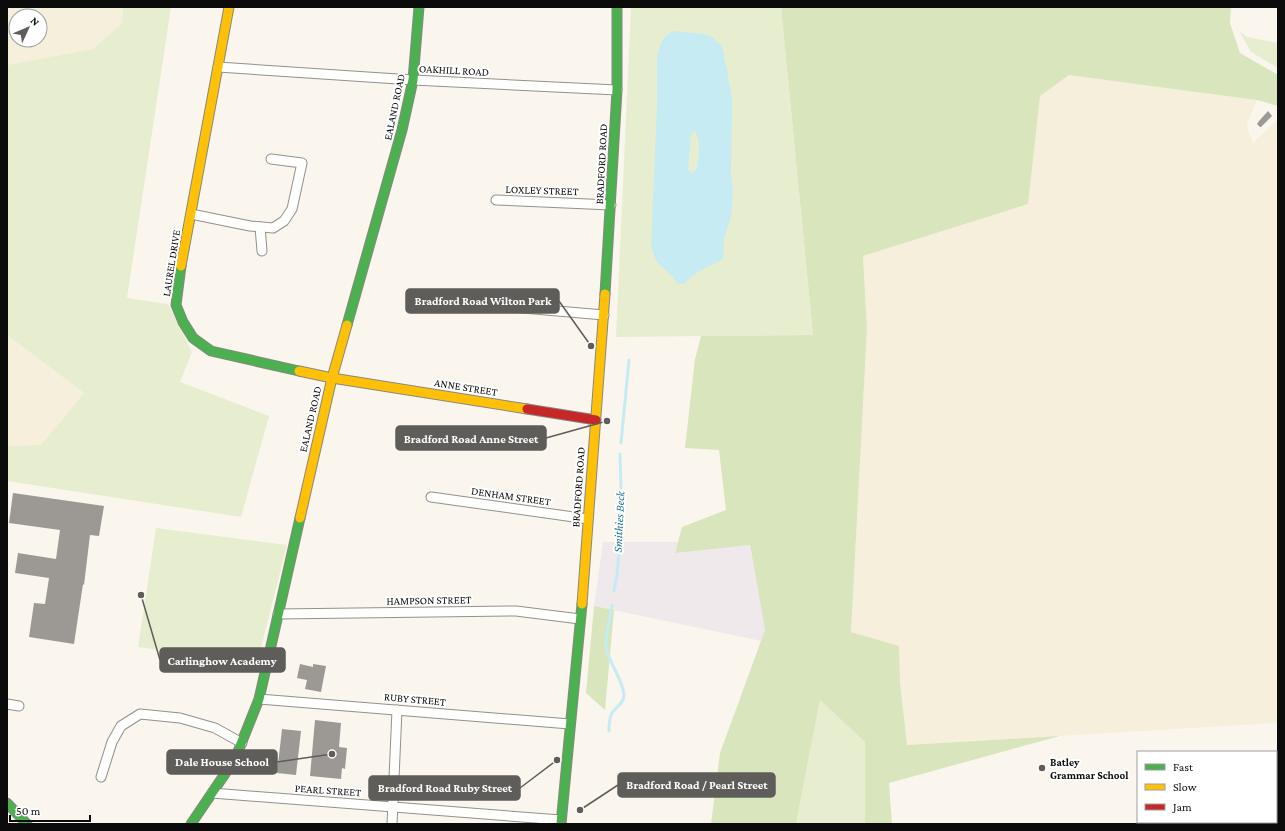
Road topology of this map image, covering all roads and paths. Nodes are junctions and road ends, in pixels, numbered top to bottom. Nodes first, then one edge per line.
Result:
1 (229, 7) edge
2 (419, 7) edge
3 (617, 7) edge
4 (218, 67) junction
5 (413, 80) junction
6 (616, 90) junction
7 (271, 159) dead end
8 (496, 200) dead end
9 (611, 205) junction
10 (191, 214) junction
11 (260, 227) junction
12 (262, 251) dead end
13 (477, 304) dead end
14 (604, 315) junction
15 (332, 378) junction
16 (596, 420) junction
17 (431, 497) dead end
18 (588, 519) junction
19 (278, 614) junction
20 (580, 619) junction
21 (259, 698) junction
22 (7, 704) edge
23 (19, 706) dead end
24 (397, 710) junction
25 (570, 724) junction
26 (242, 743) junction
27 (101, 777) dead end
28 (212, 794) junction
29 (7, 803) edge
30 (393, 807) junction
31 (561, 822) edge
32 (27, 824) edge
33 (191, 824) edge
34 (392, 824) edge

1 - 4 street, LAUREL DRIVE
2 - 5 street, EALAND ROAD
3 - 6 street, BRADFORD ROAD
4 - 5 street, OAKHILL ROAD
4 - 10 street, LAUREL DRIVE
5 - 6 street, OAKHILL ROAD
5 - 15 street, EALAND ROAD
6 - 9 street, BRADFORD ROAD
7 - 11 street
8 - 9 street, LOXLEY STREET
9 - 14 street, BRADFORD ROAD
10 - 11 street
10 - 15 street, LAUREL DRIVE
11 - 12 street
13 - 14 street
14 - 16 street, BRADFORD ROAD
15 - 16 street, ANNE STREET
15 - 19 street, EALAND ROAD
16 - 18 street, BRADFORD ROAD
17 - 18 street, DENHAM STREET
18 - 20 street, BRADFORD ROAD
19 - 20 street, HAMPSON STREET
19 - 21 street, EALAND ROAD
20 - 25 street, BRADFORD ROAD
21 - 24 street, RUBY STREET
21 - 26 street, EALAND ROAD
22 - 23 street
24 - 25 street, RUBY STREET
24 - 30 street
25 - 31 street, BRADFORD ROAD
26 - 27 street
26 - 28 street, EALAND ROAD
28 - 30 street, PEARL STREET
28 - 33 street, EALAND ROAD
29 - 32 street
30 - 31 street, PEARL STREET
30 - 34 street

